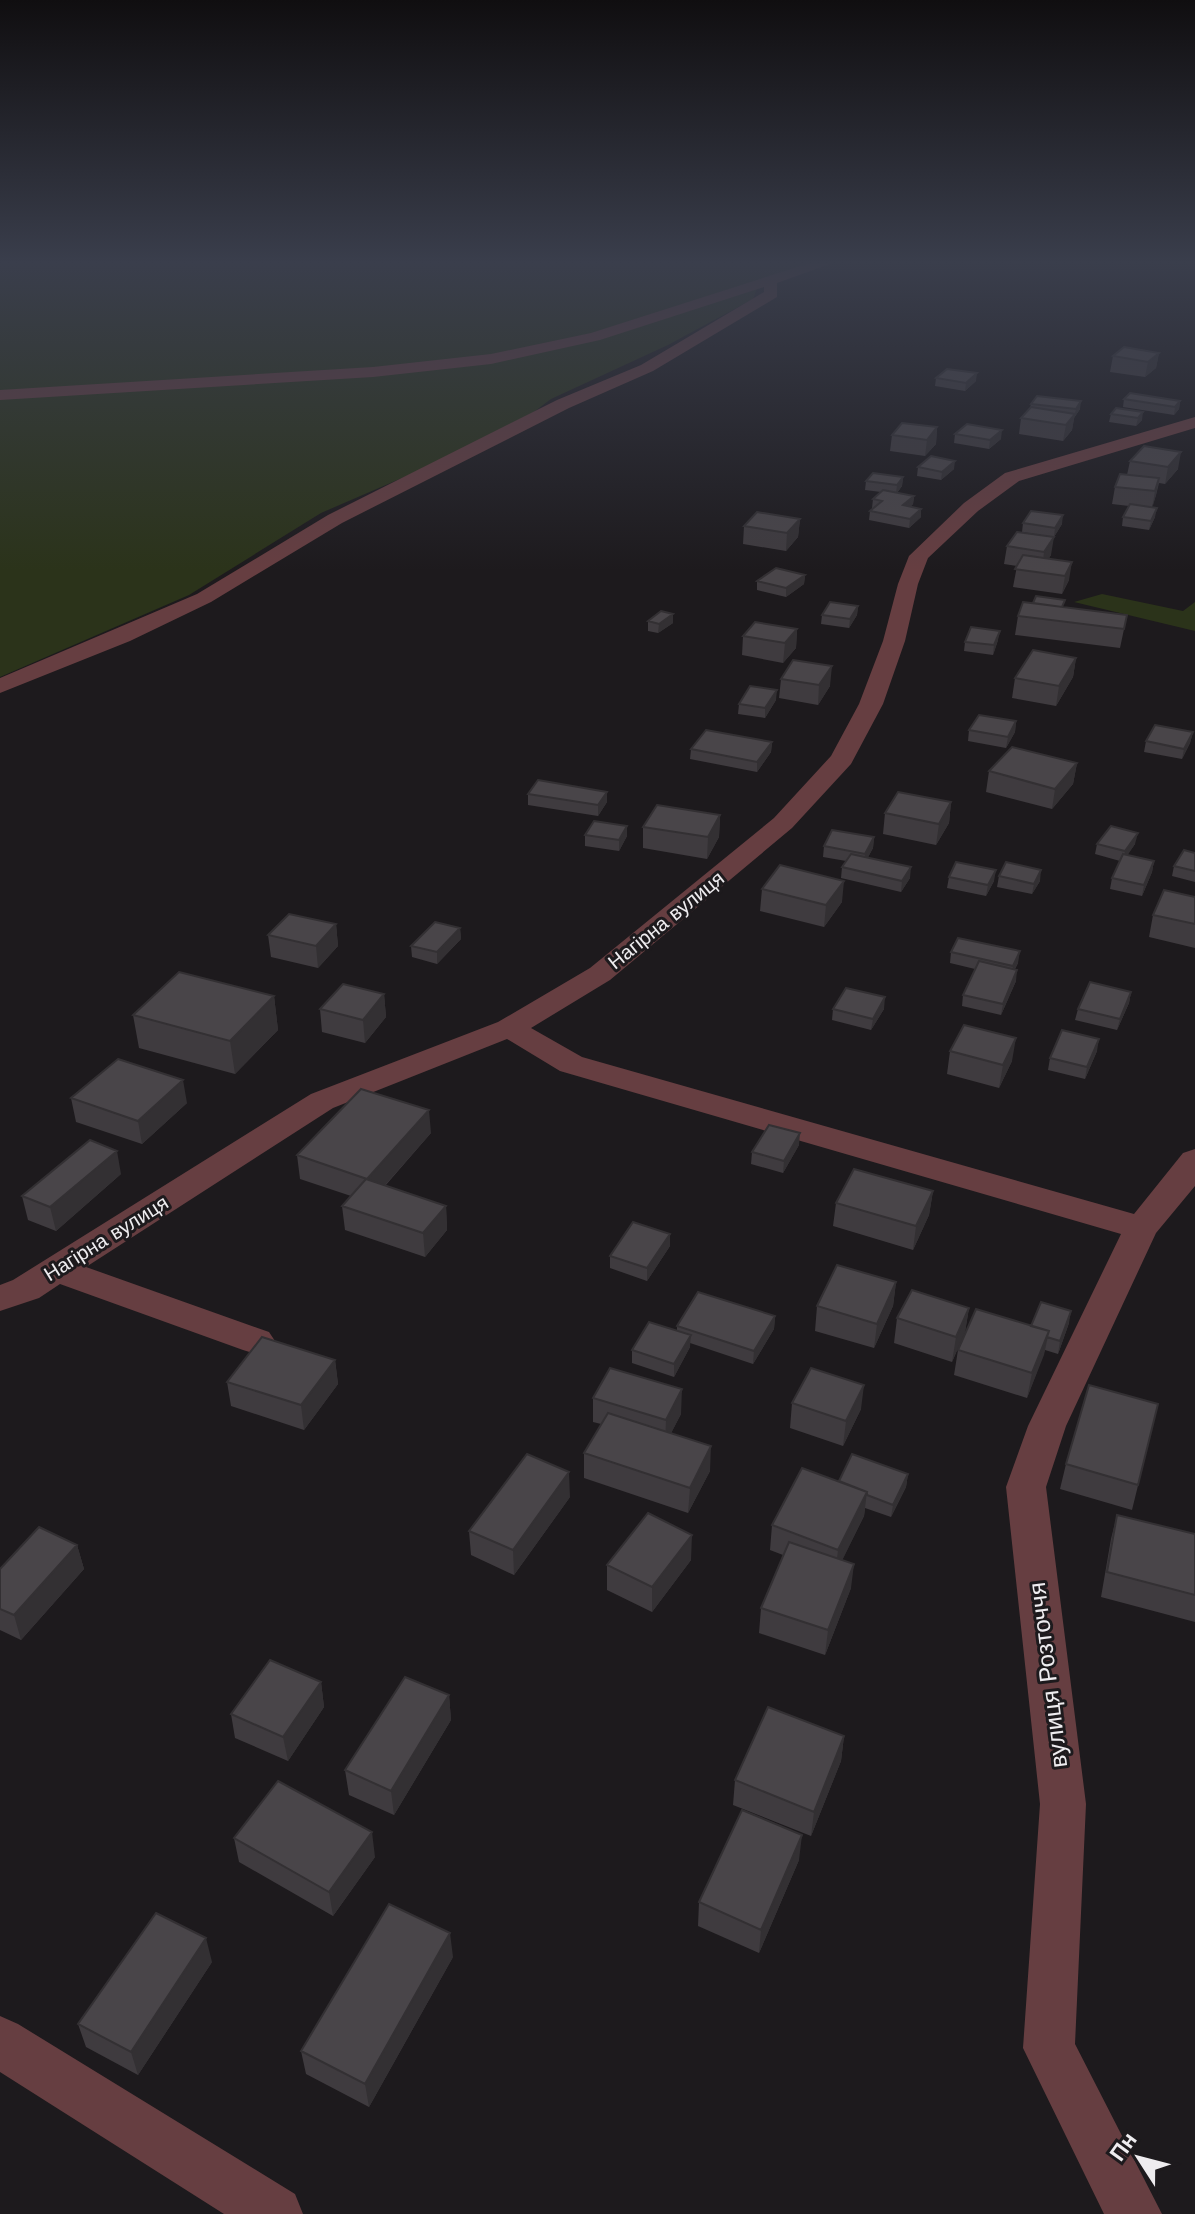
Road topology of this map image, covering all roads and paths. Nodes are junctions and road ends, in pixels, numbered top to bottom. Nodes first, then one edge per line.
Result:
1 (443, 364) edge
2 (653, 364) edge
3 (0, 395) edge
4 (1195, 422) edge
5 (0, 686) edge
6 (509, 1028) junction
7 (1195, 1160) edge
8 (1141, 1228) junction
9 (57, 1270) junction
10 (0, 1298) edge
11 (256, 1341) edge
12 (0, 2042) edge
13 (275, 2214) edge
14 (1134, 2214) edge

1 - 3 street
2 - 5 street
4 - 6 street, Нагірна вулиця
6 - 8 street
6 - 9 street, Нагірна вулиця
7 - 8 street, вулиця Розточчя
8 - 14 street, вулиця Розточчя
9 - 10 street, Нагірна вулиця
9 - 11 street
12 - 13 street

